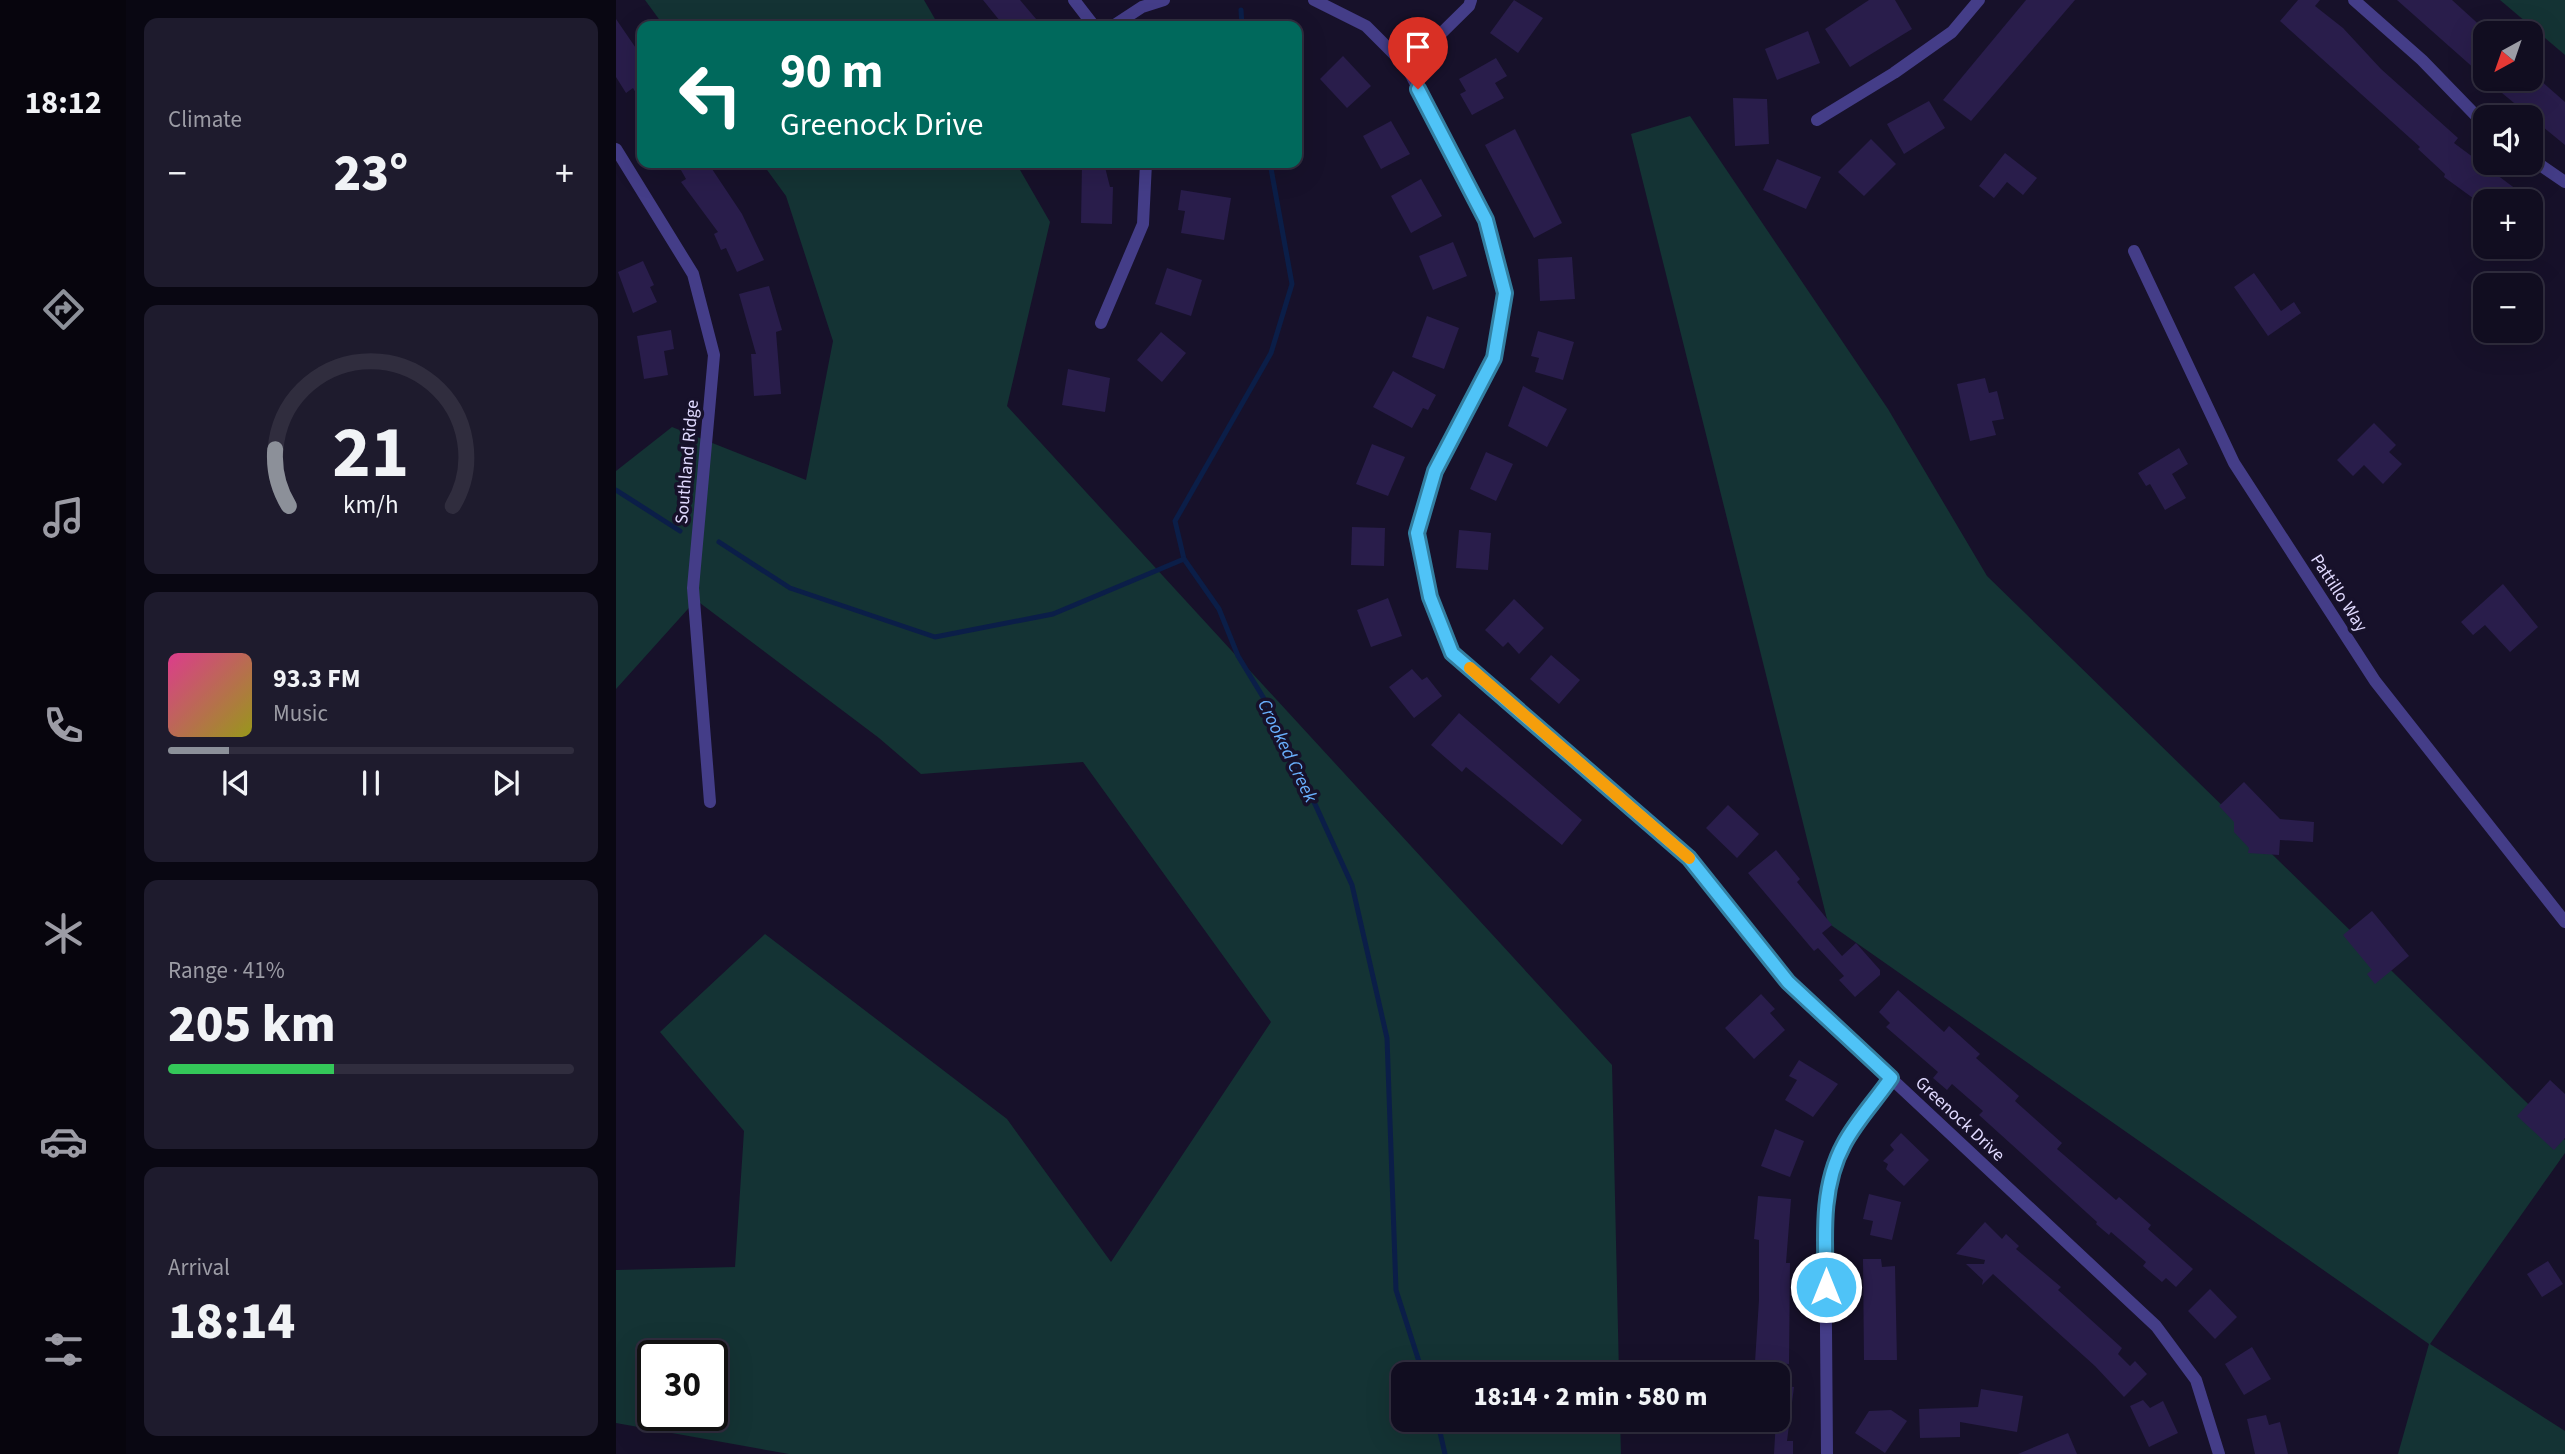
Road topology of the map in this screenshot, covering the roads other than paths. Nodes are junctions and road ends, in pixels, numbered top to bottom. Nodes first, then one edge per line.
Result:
1 (1074, 0) edge
2 (1164, 0) edge
3 (1314, 0) edge
4 (1471, 0) edge
5 (1979, 0) edge
6 (2354, 0) edge
7 (1090, 21) edge
8 (1121, 21) edge
9 (1407, 67) junction
10 (2473, 113) edge
11 (1817, 120) dead end
12 (616, 149) edge
13 (2543, 167) edge
14 (1146, 168) edge
15 (2565, 182) edge
16 (2134, 251) dead end
17 (1101, 323) dead end
18 (710, 802) dead end
19 (2565, 922) edge
20 (1891, 1078) junction
21 (1827, 1454) edge
22 (2219, 1454) edge

1 - 7 street
2 - 8 street
3 - 9 street, Greenock Drive
4 - 9 street
5 - 11 street
6 - 10 street
9 - 20 street, Greenock Drive
12 - 18 street, Southland Ridge
13 - 15 street
14 - 17 street
16 - 19 street, Pattillo Way
20 - 21 street
20 - 22 street, Greenock Drive

